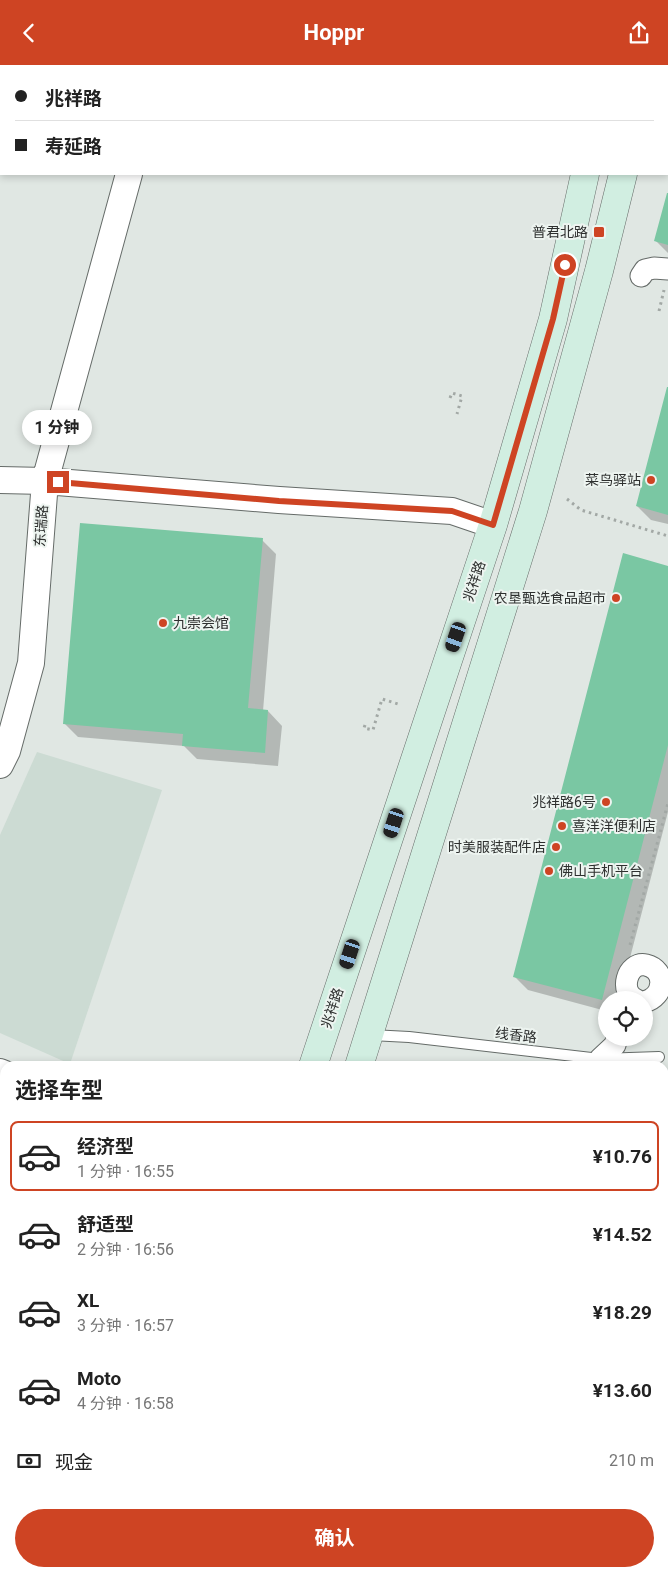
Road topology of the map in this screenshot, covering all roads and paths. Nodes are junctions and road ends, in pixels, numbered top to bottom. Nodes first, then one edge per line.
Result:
1 (129, 175) edge
2 (585, 175) edge
3 (623, 175) edge
4 (641, 276) dead end
5 (667, 276) edge
6 (659, 311) dead end
7 (450, 399) dead end
8 (457, 414) dead end
9 (0, 480) edge
10 (45, 481) junction
11 (567, 499) dead end
12 (493, 525) junction
13 (668, 536) edge
14 (398, 704) dead end
15 (365, 725) dead end
16 (0, 765) edge
17 (668, 803) edge
18 (628, 953) dead end
19 (665, 983) edge
20 (628, 991) edge
21 (653, 999) edge
22 (370, 1035) junction
23 (614, 1046) edge
24 (658, 1057) dead end
25 (600, 1059) junction
26 (315, 1061) edge
27 (361, 1061) edge

1 - 10 street, 东瑞路
2 - 12 main road, 兆祥路
3 - 22 main road
4 - 5 street
5 - 6 path
7 - 8 path
9 - 10 street
10 - 12 street
10 - 16 street, 东瑞路
11 - 13 path
12 - 26 main road, 兆祥路
14 - 15 path
17 - 18 path
19 - 20 street
19 - 21 street
22 - 25 lane, 线香路
22 - 27 main road
23 - 25 street
24 - 25 lane, 线香路

